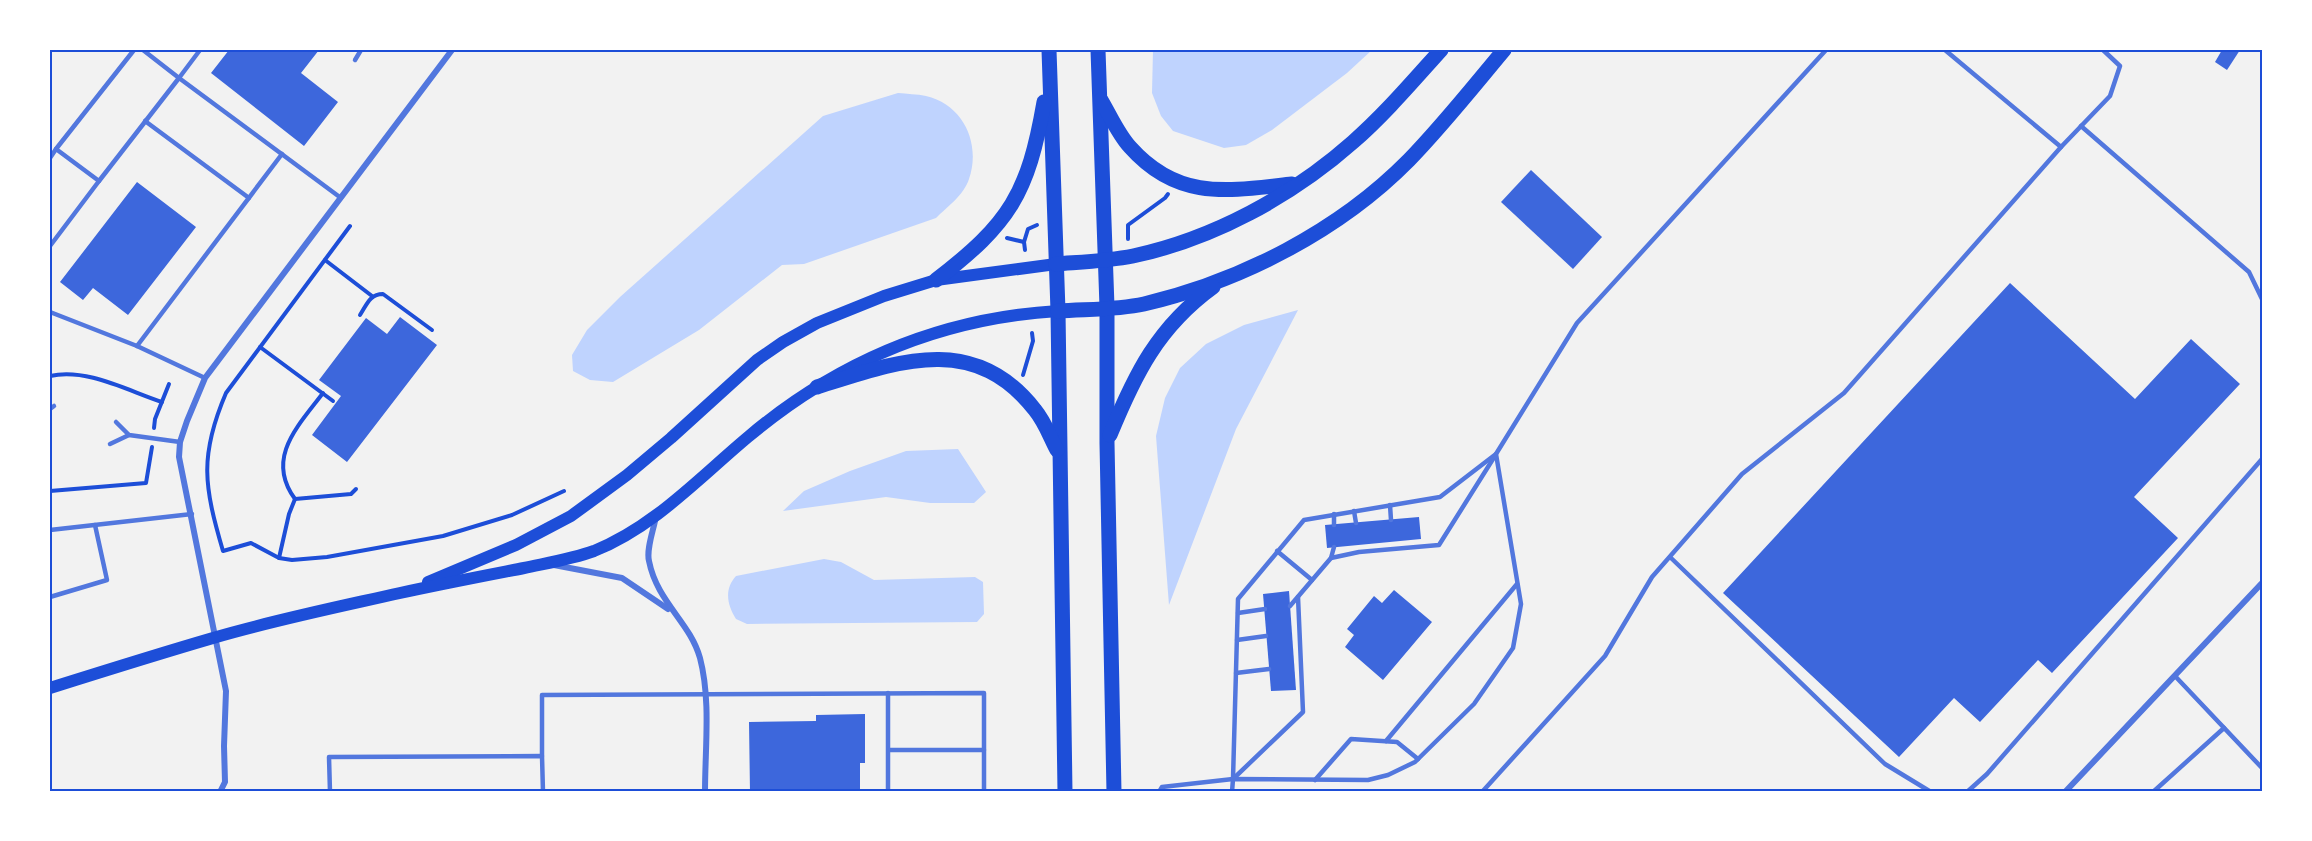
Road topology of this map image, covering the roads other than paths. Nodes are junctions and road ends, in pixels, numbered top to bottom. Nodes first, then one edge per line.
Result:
1 (134, 50) edge
2 (143, 50) edge
3 (200, 50) edge
4 (361, 50) edge
5 (452, 50) edge
6 (1049, 50) edge
7 (1098, 50) edge
8 (1441, 50) edge
9 (1504, 50) edge
10 (1826, 50) edge
11 (1945, 50) edge
12 (2103, 50) edge
13 (355, 60) dead end
14 (1049, 73) junction
15 (179, 78) junction
16 (1100, 98) junction
17 (146, 121) junction
18 (2081, 126) junction
19 (2061, 147) junction
20 (56, 149) junction
21 (282, 154) junction
22 (50, 158) edge
23 (99, 181) junction
24 (1298, 184) junction
25 (249, 198) junction
26 (341, 198) junction
27 (50, 246) edge
28 (1105, 260) junction
29 (1056, 264) junction
30 (936, 279) junction
31 (1222, 280) junction
32 (2262, 299) edge
33 (1107, 307) junction
34 (1058, 311) junction
35 (50, 312) edge
36 (137, 346) junction
37 (205, 378) junction
38 (817, 387) junction
39 (116, 422) dead end
40 (129, 435) junction
41 (180, 442) junction
42 (1107, 443) junction
43 (110, 444) dead end
44 (1496, 454) junction
45 (1060, 456) junction
46 (2262, 459) edge
47 (1390, 505) junction
48 (1354, 511) junction
49 (192, 514) junction
50 (656, 514) junction
51 (1334, 514) junction
52 (1390, 520) dead end
53 (1356, 523) dead end
54 (95, 525) junction
55 (1334, 525) dead end
56 (50, 530) edge
57 (1392, 542) dead end
58 (1358, 545) dead end
59 (1335, 547) dead end
60 (1393, 549) junction
61 (1277, 551) junction
62 (1359, 552) junction
63 (1670, 557) junction
64 (1331, 558) junction
65 (545, 564) junction
66 (1312, 580) junction
67 (2262, 583) edge
68 (1517, 584) junction
69 (402, 592) junction
70 (50, 597) edge
71 (1298, 597) junction
72 (1290, 606) dead end
73 (1264, 609) dead end
74 (674, 612) junction
75 (1238, 613) junction
76 (1298, 630) junction
77 (1292, 631) dead end
78 (1266, 636) dead end
79 (214, 637) junction
80 (1237, 640) junction
81 (1269, 669) dead end
82 (1236, 673) junction
83 (2175, 676) junction
84 (50, 688) edge
85 (888, 693) junction
86 (705, 694) junction
87 (2224, 728) junction
88 (1386, 741) junction
89 (889, 750) junction
90 (984, 750) junction
91 (542, 756) junction
92 (1418, 759) junction
93 (2262, 768) edge
94 (1233, 779) junction
95 (1315, 780) junction
96 (220, 792) edge
97 (330, 792) edge
98 (543, 792) edge
99 (705, 792) edge
100 (888, 792) edge
101 (984, 792) edge
102 (1065, 792) edge
103 (1114, 792) edge
104 (1159, 792) edge
105 (1232, 792) edge
106 (1482, 792) edge
107 (1931, 792) edge
108 (1967, 792) edge
109 (2065, 792) edge
110 (2152, 792) edge

1 - 20 lane
2 - 15 lane
3 - 15 lane
4 - 13 lane
5 - 26 street
6 - 14 main road
7 - 16 main road
8 - 24 main road
9 - 31 main road
10 - 44 lane
11 - 19 lane
12 - 18 lane
14 - 29 main road
14 - 30 main road
15 - 17 lane
15 - 21 lane
16 - 24 main road
16 - 28 main road
17 - 23 lane
17 - 25 lane
18 - 19 lane
18 - 32 lane
19 - 63 lane
20 - 22 lane
20 - 23 lane
21 - 25 lane
21 - 26 lane
23 - 27 lane
24 - 28 main road
25 - 36 lane
26 - 37 street
28 - 29 main road
28 - 33 main road
29 - 30 main road
29 - 34 main road
30 - 69 main road
31 - 33 main road
31 - 42 main road
33 - 34 main road
33 - 42 main road
34 - 38 main road
34 - 45 main road
35 - 36 lane
36 - 37 lane
37 - 41 street
38 - 45 main road
38 - 50 main road
39 - 40 lane
40 - 41 lane
40 - 43 lane
41 - 49 street
42 - 103 main road
44 - 47 lane
44 - 60 lane
44 - 68 lane
45 - 102 main road
46 - 108 lane
47 - 48 lane
47 - 52 lane
48 - 51 lane
48 - 53 lane
49 - 54 lane
49 - 79 street
50 - 65 main road
50 - 74 street
51 - 55 lane
51 - 61 lane
54 - 56 lane
54 - 70 lane
57 - 60 lane
58 - 62 lane
59 - 64 lane
60 - 62 lane
61 - 66 lane
61 - 75 lane
62 - 64 lane
63 - 106 lane
63 - 107 lane
64 - 66 lane
65 - 69 main road
65 - 74 street
66 - 71 lane
67 - 83 street
68 - 88 lane
68 - 92 lane
69 - 79 main road
71 - 72 lane
71 - 76 lane
73 - 75 lane
74 - 86 street
75 - 80 lane
76 - 77 lane
76 - 94 lane
78 - 80 lane
79 - 84 main road
79 - 96 street
80 - 82 lane
81 - 82 lane
82 - 94 lane
83 - 87 lane
83 - 109 street
85 - 86 lane
85 - 89 lane
85 - 90 lane
86 - 91 lane
86 - 99 street
87 - 93 lane
87 - 110 lane
88 - 92 lane
88 - 95 lane
89 - 90 lane
89 - 100 lane
90 - 101 lane
91 - 97 lane
91 - 98 lane
92 - 95 lane
94 - 95 lane
94 - 104 lane
94 - 105 lane

